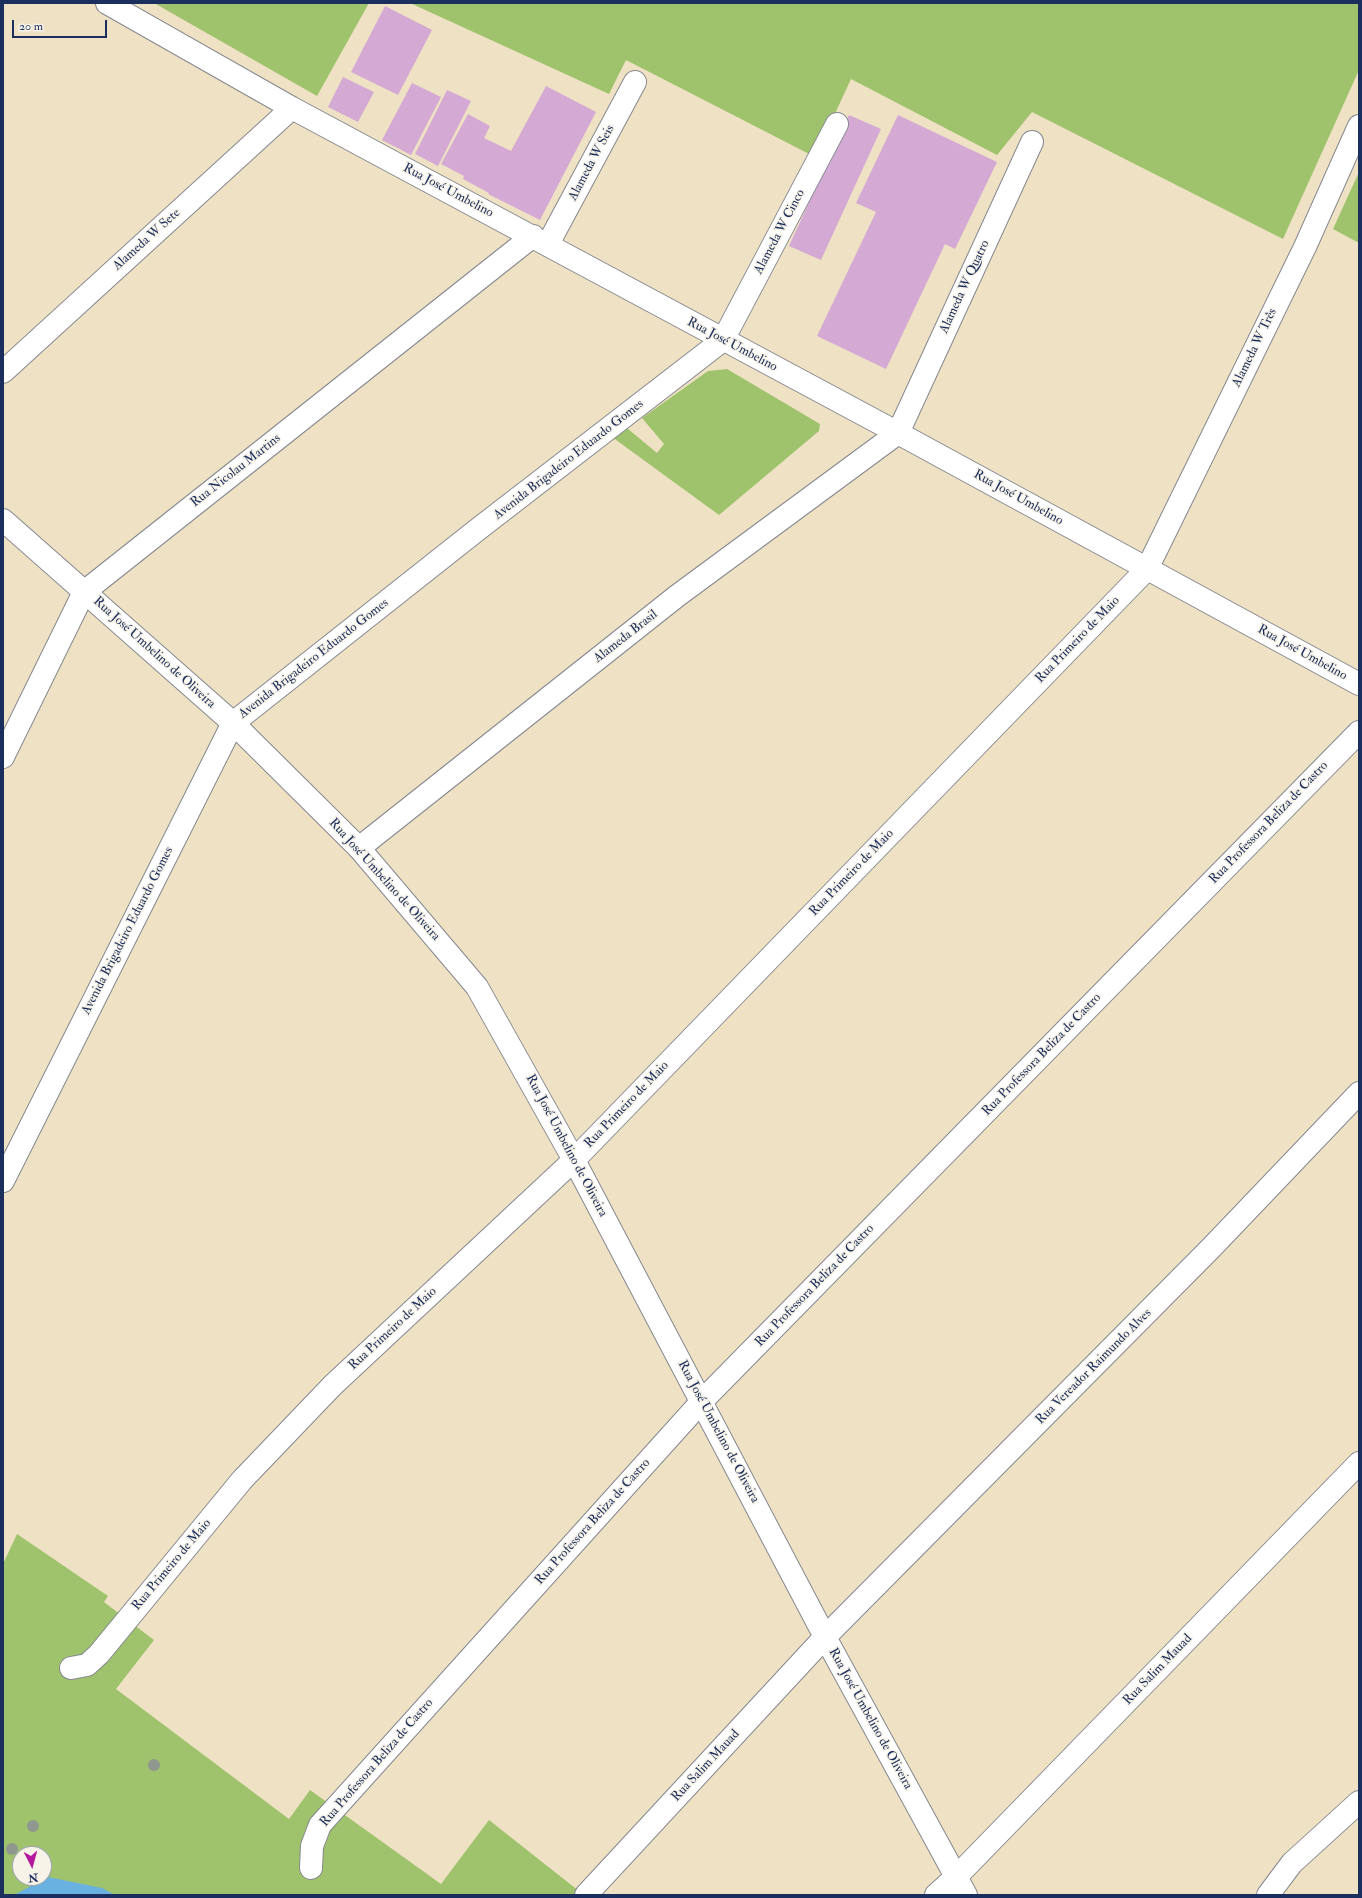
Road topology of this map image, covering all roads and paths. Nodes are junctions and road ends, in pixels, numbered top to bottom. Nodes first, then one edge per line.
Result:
1 (107, 3) edge
2 (635, 82) dead end
3 (292, 108) junction
4 (837, 124) dead end
5 (1359, 126) edge
6 (1032, 142) dead end
7 (541, 240) junction
8 (723, 340) junction
9 (3, 372) edge
10 (898, 433) junction
11 (3, 520) edge
12 (1147, 569) junction
13 (84, 592) junction
14 (1359, 684) edge
15 (233, 723) junction
16 (1359, 732) edge
17 (3, 757) edge
18 (359, 848) junction
19 (1359, 1093) edge
20 (574, 1160) junction
21 (3, 1181) edge
22 (702, 1401) junction
23 (1359, 1463) edge
24 (825, 1638) junction
25 (71, 1668) dead end
26 (1359, 1802) edge
27 (311, 1868) dead end
28 (956, 1876) junction
29 (586, 1895) edge
30 (936, 1895) edge
31 (966, 1895) edge
32 (1268, 1895) edge

1 - 3 street, Rua José Umbelino
2 - 7 street, Alameda W Seis
3 - 7 street, Rua José Umbelino
3 - 9 street, Alameda W Sete
4 - 8 street, Alameda W Cinco
5 - 12 street, Alameda W Três
6 - 10 street, Alameda W Quatro
7 - 8 street, Rua José Umbelino
7 - 13 street, Rua Nicolau Martins
8 - 10 street, Rua José Umbelino
8 - 15 street, Avenida Brigadeiro Eduardo Gomes
10 - 12 street, Rua José Umbelino
10 - 18 street, Alameda Brasil
11 - 13 street, Rua José Umbelino de Oliveira
12 - 14 street, Rua José Umbelino
12 - 20 street, Rua Primeiro de Maio
13 - 15 street, Rua José Umbelino de Oliveira
13 - 17 street, Rua Nicolau Martins
15 - 18 street, Rua José Umbelino de Oliveira
15 - 21 street, Avenida Brigadeiro Eduardo Gomes
16 - 22 street, Rua Professora Beliza de Castro
18 - 20 street, Rua José Umbelino de Oliveira
19 - 24 street, Rua Vereador Raimundo Alves
20 - 22 street, Rua José Umbelino de Oliveira
20 - 25 street, Rua Primeiro de Maio
22 - 24 street, Rua José Umbelino de Oliveira
22 - 27 street, Rua Professora Beliza de Castro
23 - 28 street, Rua Salim Mauad
24 - 28 street, Rua José Umbelino de Oliveira
24 - 29 street, Rua Salim Mauad
26 - 32 street
28 - 30 street, Rua Salim Mauad
28 - 31 street, Rua José Umbelino de Oliveira

